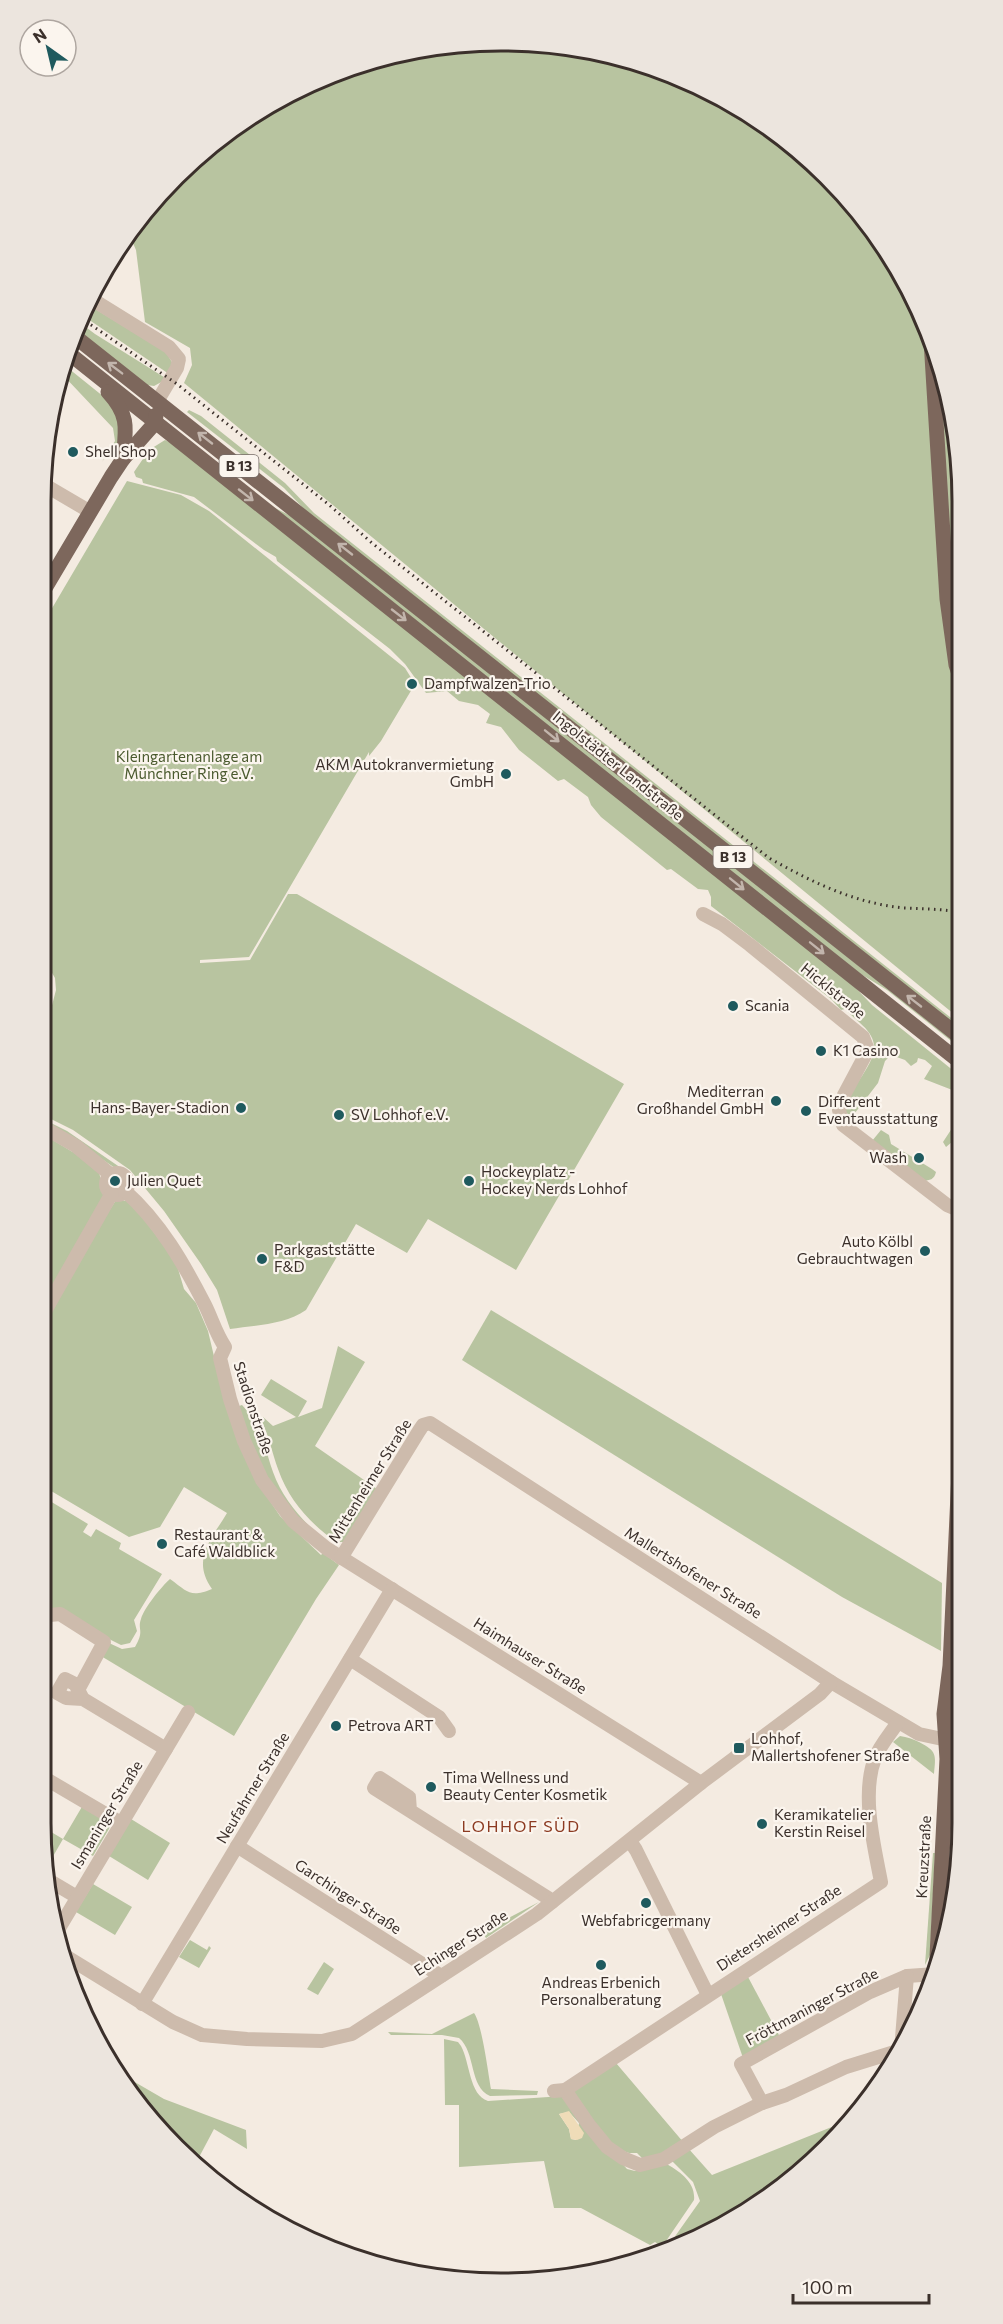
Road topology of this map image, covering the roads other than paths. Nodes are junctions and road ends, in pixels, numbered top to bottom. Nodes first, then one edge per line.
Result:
1 (97, 302) edge
2 (81, 341) edge
3 (75, 358) edge
4 (88, 370) junction
5 (933, 373) edge
6 (158, 400) junction
7 (141, 412) junction
8 (161, 428) junction
9 (126, 433) junction
10 (123, 459) junction
11 (51, 488) edge
12 (89, 512) junction
13 (51, 576) edge
14 (952, 636) edge
15 (703, 914) dead end
16 (952, 1031) edge
17 (952, 1056) edge
18 (51, 1132) edge
19 (118, 1192) junction
20 (952, 1207) edge
21 (51, 1300) edge
22 (427, 1423) joint
23 (341, 1558) junction
24 (392, 1589) junction
25 (51, 1615) edge
26 (952, 1623) edge
27 (350, 1659) junction
28 (831, 1682) junction
29 (952, 1690) edge
30 (188, 1712) dead end
31 (952, 1721) edge
32 (898, 1722) junction
33 (449, 1731) dead end
34 (947, 1740) junction
35 (166, 1749) junction
36 (51, 1780) edge
37 (701, 1783) junction
38 (410, 1811) dead end
39 (121, 1823) junction
40 (630, 1841) junction
41 (237, 1846) junction
42 (56, 1884) edge
43 (77, 1897) junction
44 (552, 1902) junction
45 (63, 1922) edge
46 (938, 1935) edge
47 (73, 1961) edge
48 (925, 1975) edge
49 (441, 1976) junction
50 (907, 1976) junction
51 (708, 1995) junction
52 (142, 2004) junction
53 (903, 2028) edge
54 (888, 2054) edge
55 (762, 2103) junction

1 - 6 street
6 -> 2 main road, B 13
3 - 4 main road, B 13
4 - 7 main road, B 13
4 - 9 main road
5 - 14 main road
6 - 7 main road
6 - 8 main road
16 -> 6 main road, Ingolstädter Landstraße / B 13
7 - 8 main road, B 13
7 - 9 main road
8 - 10 main road
8 -> 17 main road, Ingolstädter Landstraße / B 13
9 - 10 main road
10 - 12 main road
11 - 12 street
12 - 13 main road
15 - 20 street, Hicklstraße
18 - 19 street, Stadionstraße
19 - 21 street
19 - 23 street, Stadionstraße
22 - 23 street, Mittenheimer Straße
22 - 28 street, Mallertshofener Straße
23 - 24 street, Haimhauser Straße
24 - 27 street, Neufahrner Straße
24 - 37 street, Haimhauser Straße
25 - 35 street
26 - 29 main road, Kreuzstraße
27 - 33 street
27 - 41 street, Neufahrner Straße
28 - 32 street, Mallertshofener Straße
28 - 37 street, Echinger Straße
30 - 35 street, Ismaninger Straße
31 - 34 main road, Kreuzstraße
32 - 34 street, Mallertshofener Straße
32 - 51 street, Dietersheimer Straße
34 - 46 main road, Kreuzstraße
35 - 39 street, Ismaninger Straße
36 - 39 street
37 - 40 street, Echinger Straße
38 - 44 street
39 - 43 street, Ismaninger Straße
40 - 44 street, Echinger Straße
40 - 51 street
41 - 49 street, Garchinger Straße
41 - 52 street, Neufahrner Straße
42 - 43 street
43 - 45 street, Ismaninger Straße
44 - 49 street, Echinger Straße
47 - 52 street, Echinger Straße
48 - 50 street, Fröttmaninger Straße
49 - 52 street, Echinger Straße
50 - 53 street
50 - 55 street, Fröttmaninger Straße
51 - 55 street, Dietersheimer Straße
54 - 55 street

